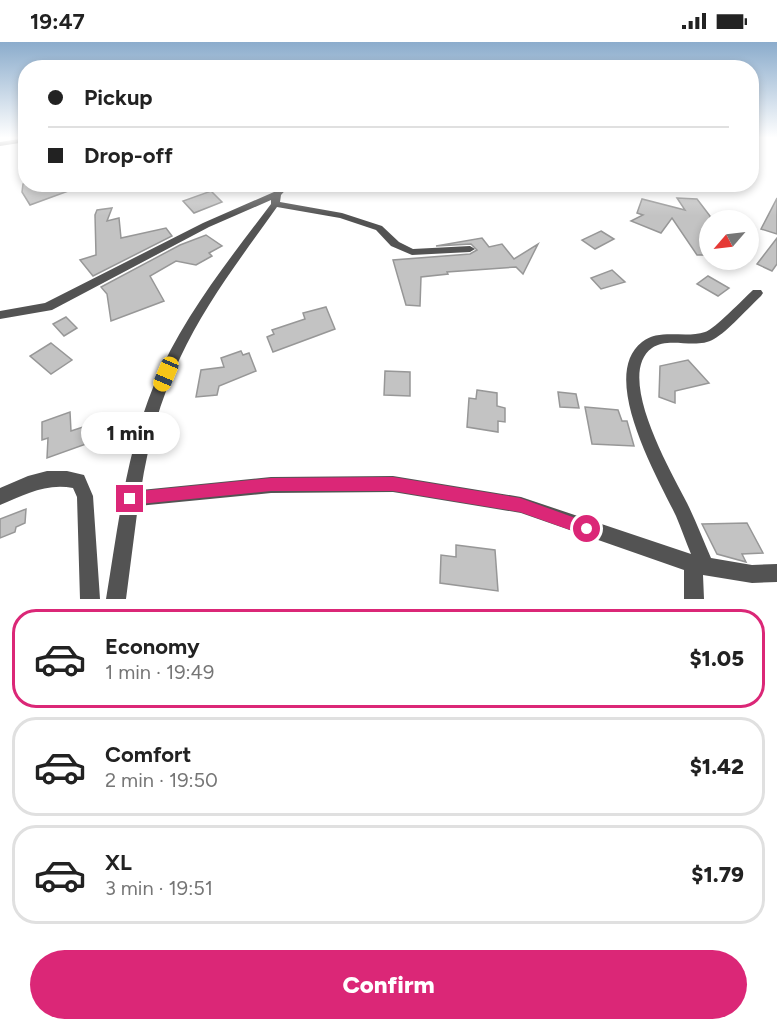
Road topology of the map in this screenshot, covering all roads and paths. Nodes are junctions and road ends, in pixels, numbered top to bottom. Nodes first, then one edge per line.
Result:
1 (278, 192) edge
2 (279, 192) edge
3 (282, 192) edge
4 (471, 249) dead end
5 (757, 293) dead end
6 (0, 315) edge
7 (0, 497) edge
8 (130, 499) junction
9 (699, 565) junction
10 (777, 573) edge
11 (90, 599) edge
12 (116, 599) edge
13 (694, 599) edge

1 - 6 street
2 - 8 street
3 - 4 street
5 - 9 street
7 - 11 street
8 - 9 street
8 - 12 street
9 - 10 street
9 - 13 street

